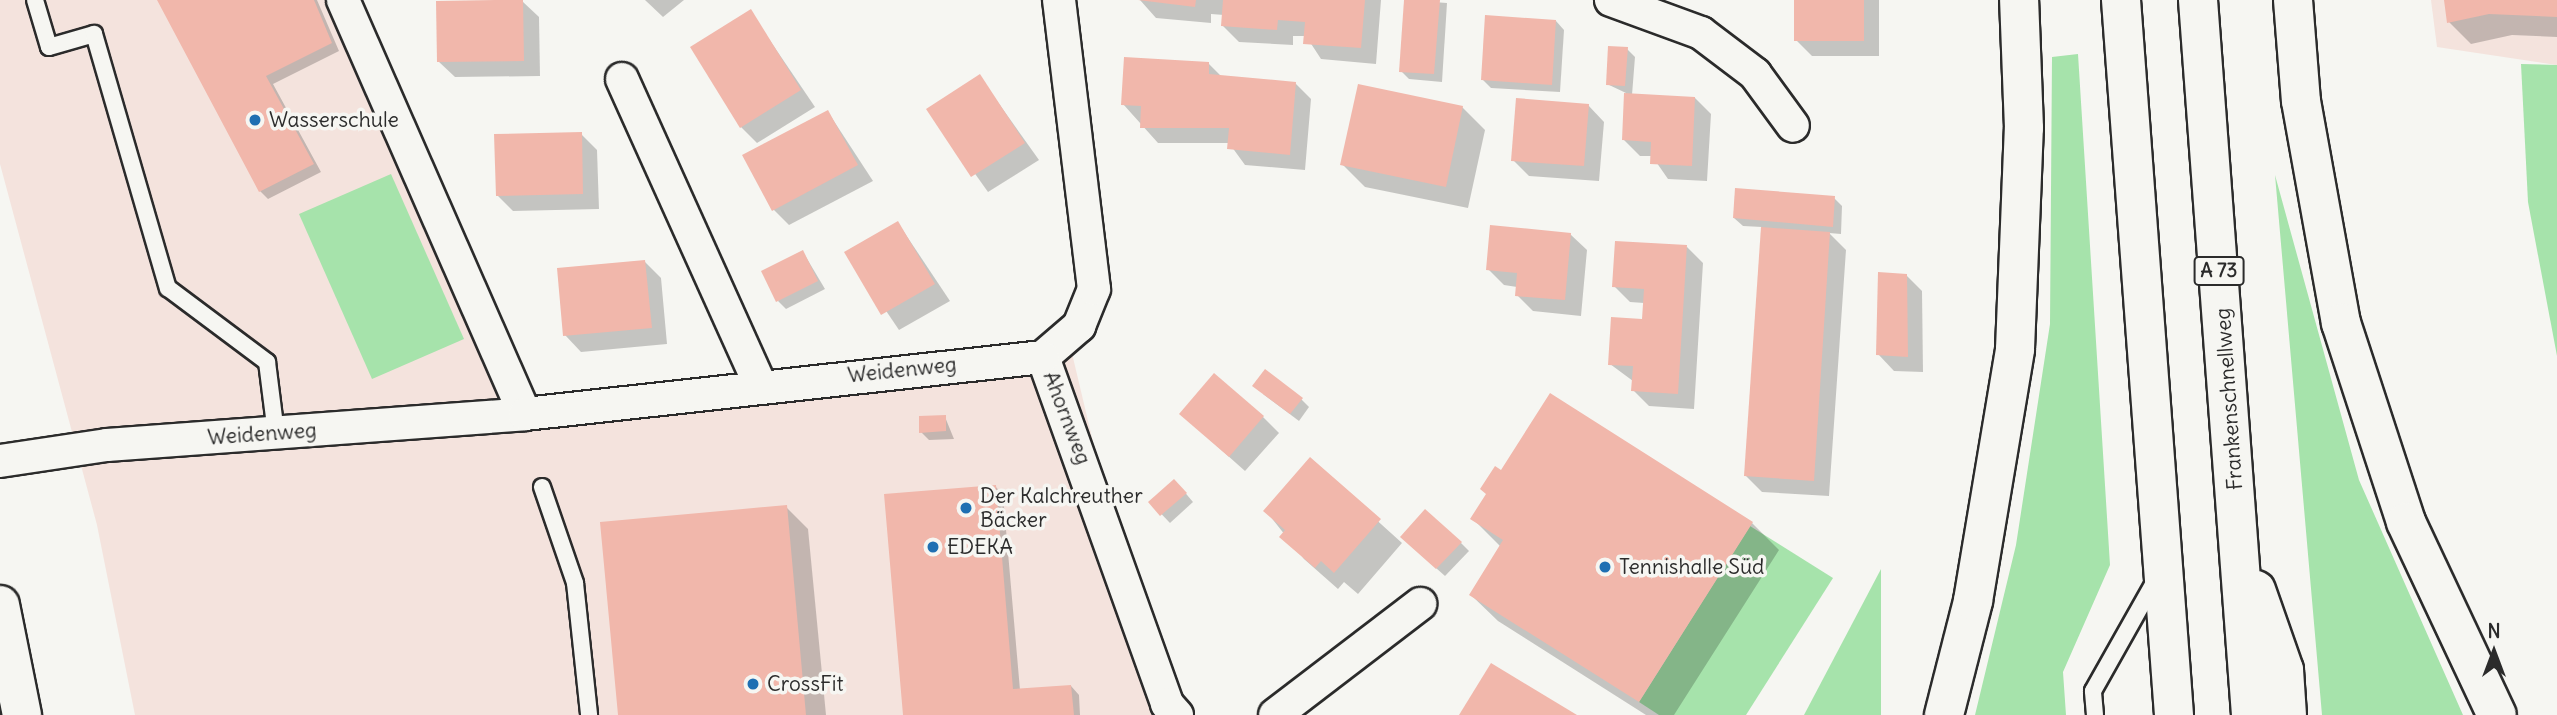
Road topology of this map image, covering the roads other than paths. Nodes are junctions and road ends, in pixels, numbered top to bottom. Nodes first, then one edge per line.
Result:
1 (35, 0) edge
2 (343, 0) edge
3 (1059, 0) edge
4 (1611, 0) edge
5 (2019, 0) edge
6 (2121, 0) edge
7 (2198, 0) edge
8 (2293, 0) edge
9 (622, 79) dead end
10 (1793, 126) dead end
11 (1043, 357) junction
12 (760, 385) junction
13 (525, 414) junction
14 (276, 433) junction
15 (0, 461) edge
16 (542, 487) dead end
17 (2240, 541) junction
18 (2163, 568) junction
19 (1420, 604) dead end
20 (0, 605) edge
21 (22, 715) edge
22 (589, 715) edge
23 (1177, 715) edge
24 (1275, 715) edge
25 (1944, 715) edge
26 (2095, 715) edge
27 (2174, 715) edge
28 (2250, 715) edge
29 (2287, 715) edge
30 (2497, 715) edge

1 - 14 lane
2 - 13 street
3 - 11 street, Ahornweg
4 - 10 street
5 - 25 main road
6 - 18 main road
7 - 17 main road, Frankenschnellweg / A 73
8 - 30 main road
9 - 12 street
11 - 12 street, Weidenweg
11 - 23 street, Ahornweg
12 - 13 street, Weidenweg
13 - 14 street, Weidenweg
14 - 15 street, Weidenweg
16 - 22 lane
17 - 28 main road, Frankenschnellweg / A 73
17 - 29 main road
18 - 26 lane
18 - 27 main road
19 - 24 street
20 - 21 main road

